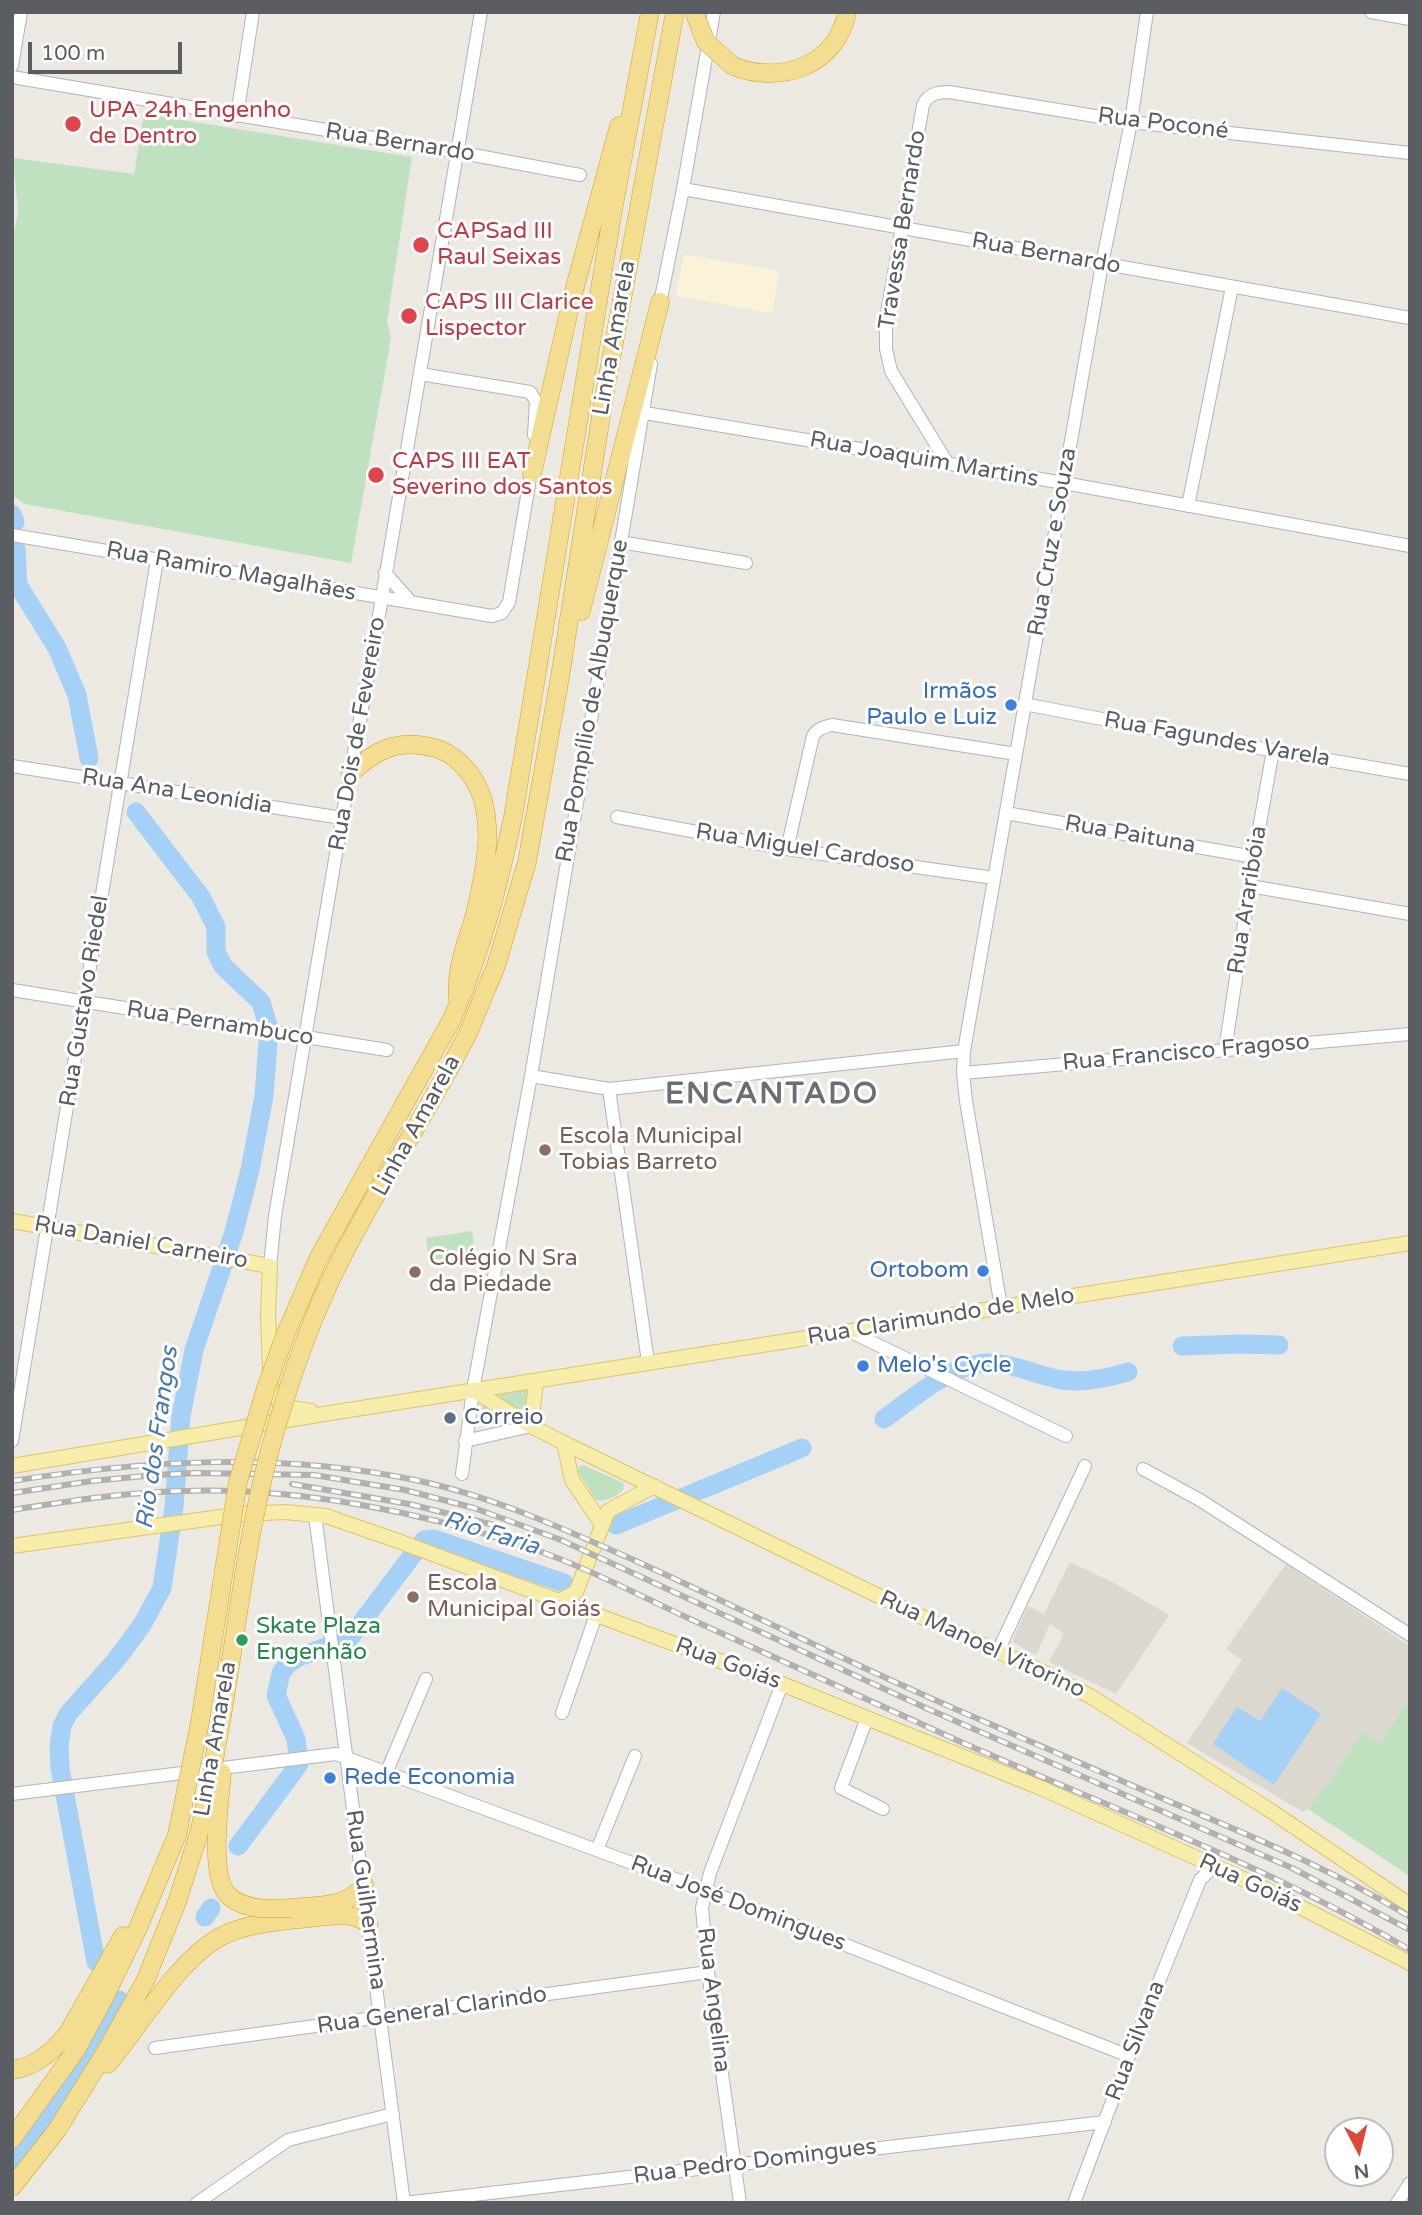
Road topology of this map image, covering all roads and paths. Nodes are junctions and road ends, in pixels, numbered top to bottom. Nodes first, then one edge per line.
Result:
1 (21, 12) edge
2 (253, 12) edge
3 (481, 12) edge
4 (650, 12) edge
5 (675, 12) edge
6 (694, 12) edge
7 (713, 12) edge
8 (847, 12) edge
9 (1147, 12) edge
10 (1371, 12) edge
11 (1410, 19) edge
12 (643, 49) junction
13 (12, 66) edge
14 (12, 77) edge
15 (923, 105) joint
16 (237, 116) junction
17 (1131, 122) junction
18 (457, 152) junction
19 (1410, 153) edge
20 (580, 175) dead end
21 (683, 189) junction
22 (901, 228) junction
23 (1102, 264) junction
24 (1231, 287) junction
25 (660, 302) junction
26 (1410, 318) edge
27 (420, 374) junction
28 (645, 413) junction
29 (948, 464) junction
30 (532, 474) junction
31 (1064, 483) junction
32 (1188, 506) junction
33 (12, 535) edge
34 (620, 542) junction
35 (1410, 546) edge
36 (157, 560) junction
37 (746, 563) dead end
38 (385, 573) junction
39 (382, 597) junction
40 (411, 602) junction
41 (560, 677) junction
42 (1024, 704) junction
43 (1273, 750) junction
44 (1016, 754) junction
45 (12, 766) edge
46 (350, 774) junction
47 (1410, 774) edge
48 (120, 783) junction
49 (1006, 813) junction
50 (617, 817) dead end
51 (342, 818) junction
52 (787, 849) junction
53 (1254, 857) junction
54 (994, 878) junction
55 (1250, 886) junction
56 (1410, 914) edge
57 (12, 989) edge
58 (85, 1001) junction
59 (455, 1011) junction
60 (1410, 1034) edge
61 (306, 1039) junction
62 (387, 1050) dead end
63 (964, 1051) junction
64 (1225, 1051) junction
65 (963, 1073) junction
66 (531, 1076) junction
67 (609, 1089) junction
68 (12, 1221) edge
69 (49, 1227) junction
70 (1410, 1243) edge
71 (270, 1266) junction
72 (1000, 1307) junction
73 (849, 1331) junction
74 (648, 1362) junction
75 (536, 1381) junction
76 (473, 1391) junction
77 (271, 1394) junction
78 (330, 1413) junction
79 (531, 1426) junction
80 (1062, 1435) dead end
81 (179, 1439) junction
82 (12, 1441) edge
83 (465, 1441) junction
84 (564, 1443) junction
85 (12, 1466) edge
86 (1085, 1466) dead end
87 (1143, 1469) dead end
88 (462, 1474) dead end
89 (654, 1486) junction
90 (315, 1515) junction
91 (601, 1522) junction
92 (12, 1546) edge
93 (576, 1592) junction
94 (559, 1601) junction
95 (580, 1609) junction
96 (596, 1615) junction
97 (1410, 1635) edge
98 (998, 1651) junction
99 (426, 1679) dead end
100 (782, 1684) junction
101 (562, 1713) dead end
102 (867, 1718) junction
103 (220, 1728) junction
104 (346, 1756) junction
105 (635, 1756) dead end
106 (387, 1772) junction
107 (12, 1794) edge
108 (883, 1809) dead end
109 (597, 1850) junction
110 (1196, 1859) junction
111 (1213, 1867) junction
112 (1200, 1880) junction
113 (364, 1884) junction
114 (155, 1886) junction
115 (705, 1890) junction
116 (1410, 1905) edge
117 (369, 1925) junction
118 (1410, 1963) edge
119 (708, 1972) junction
120 (381, 2018) junction
121 (155, 2048) dead end
122 (1129, 2056) junction
123 (12, 2070) edge
124 (82, 2091) junction
125 (393, 2114) junction
126 (1105, 2122) junction
127 (12, 2139) edge
128 (735, 2165) junction
129 (1410, 2183) edge
130 (12, 2186) edge
131 (197, 2203) edge
132 (404, 2203) edge
133 (740, 2203) edge
134 (1074, 2203) edge
135 (1397, 2203) edge

1 - 13 street
2 - 16 street
3 - 18 street, Rua Dois de Fevereiro
4 - 12 highway, Linha Amarela
5 - 41 highway, Linha Amarela
6 - 8 highway, bridge
7 - 21 street, Rua Pompílio de Albuquerque
9 - 17 street, Rua Cruz e Souza
10 - 11 street
12 - 30 highway
12 - 59 highway, Linha Amarela
14 - 16 street, Rua Bernardo
15 - 17 street, Rua Poconé
15 - 22 street, Travessa Bernardo
16 - 18 street, Rua Bernardo
17 - 19 street, Rua Poconé
17 - 23 street, Rua Cruz e Souza
18 - 20 street, Rua Bernardo
18 - 27 street, Rua Dois de Fevereiro
21 - 22 street, Rua Bernardo
21 - 25 street, Rua Pompílio de Albuquerque
22 - 23 street, Rua Bernardo
22 - 29 street, Travessa Bernardo
23 - 24 street, Rua Bernardo
23 - 31 street, Rua Cruz e Souza
24 - 26 street, Rua Bernardo
24 - 32 street
25 - 28 street, Rua Pompílio de Albuquerque
25 - 41 highway
27 - 30 street
27 - 38 street, Rua Dois de Fevereiro
28 - 29 street, Rua Joaquim Martins
28 - 34 street, Rua Pompílio de Albuquerque
29 - 31 street, Rua Joaquim Martins
30 - 40 street, Rua Ramiro Magalhães
31 - 32 street, Rua Joaquim Martins
31 - 42 street, Rua Cruz e Souza
32 - 35 street, Rua Joaquim Martins
33 - 36 street, Rua Ramiro Magalhães
34 - 37 street
34 - 66 street, Rua Pompílio de Albuquerque
36 - 39 street, Rua Ramiro Magalhães
36 - 48 street, Rua Gustavo Riedel
38 - 39 street, Rua Dois de Fevereiro
38 - 40 street
39 - 40 street, Rua Ramiro Magalhães
39 - 46 street, Rua Dois de Fevereiro
41 - 103 highway, Linha Amarela, bridge
42 - 43 street, Rua Fagundes Varela
42 - 44 street, Rua Cruz e Souza
43 - 47 street, Rua Fagundes Varela
43 - 53 street, Rua Araribóia
44 - 49 street, Rua Cruz e Souza
44 - 52 street
45 - 48 street, Rua Ana Leonídia
46 - 51 street, Rua Dois de Fevereiro
46 - 59 highway
48 - 51 street, Rua Ana Leonídia
48 - 58 street, Rua Gustavo Riedel
49 - 53 street, Rua Paituna
49 - 54 street, Rua Cruz e Souza
50 - 52 street, Rua Miguel Cardoso
51 - 61 street, Rua Dois de Fevereiro
52 - 54 street, Rua Miguel Cardoso
53 - 55 street, Rua Araribóia
54 - 63 street, Rua Cruz e Souza
55 - 56 street
55 - 64 street, Rua Araribóia
57 - 58 street, Rua Pernambuco
58 - 61 street, Rua Pernambuco
58 - 69 street, Rua Gustavo Riedel
59 - 114 highway, Linha Amarela, bridge
60 - 64 street, Rua Francisco Fragoso
61 - 62 street, Rua Pernambuco
61 - 71 street, Rua Dois de Fevereiro
63 - 65 street, Rua Cruz e Souza
63 - 67 street
64 - 65 street, Rua Francisco Fragoso
65 - 72 street, Rua Cruz e Souza
66 - 67 street
66 - 76 street, Rua Pompílio de Albuquerque
67 - 74 street
68 - 69 main road, Rua Daniel Carneiro
69 - 71 main road, Rua Daniel Carneiro
69 - 82 street, Rua Gustavo Riedel
70 - 72 main road, Rua Clarimundo de Melo
71 - 77 main road, Rua Dois de Fevereiro
72 - 73 main road, Rua Clarimundo de Melo
73 - 74 main road, Rua Clarimundo de Melo
73 - 80 street
74 - 75 main road, Rua Clarimundo de Melo
75 - 76 main road, Rua Clarimundo de Melo
75 - 79 main road
76 - 78 main road, Rua Clarimundo de Melo
76 - 79 main road, Rua Manoel Vitorino
76 - 83 street, Rua Pompílio de Albuquerque
77 - 78 main road
77 - 81 main road
78 - 81 main road, Rua Clarimundo de Melo
79 - 83 street
79 - 84 main road, Rua Manoel Vitorino
81 - 85 main road
83 - 88 street, Rua Pompílio de Albuquerque
84 - 89 main road, Rua Manoel Vitorino
84 - 91 main road
86 - 98 street
87 - 97 street
89 - 91 main road
89 - 98 main road, Rua Manoel Vitorino
90 - 92 main road, Rua Goiás
90 - 94 main road, Rua Goiás
90 - 104 street, Rua Guilhermina
91 - 93 main road
93 - 94 main road
93 - 95 main road
94 - 95 main road, Rua Goiás
95 - 96 main road, Rua Goiás
96 - 100 main road, Rua Goiás
96 - 101 street
98 - 116 main road, Rua Manoel Vitorino
99 - 106 street
100 - 102 main road, Rua Goiás
100 - 115 street, Rua Angelina
102 - 108 street
102 - 110 main road, Rua Goiás
103 - 113 highway, bridge
103 - 124 highway, Linha Amarela, bridge
104 - 106 street, Rua José Domingues
104 - 107 street, Rua José Domingues
104 - 113 street, Rua Guilhermina
105 - 109 street
106 - 109 street, Rua José Domingues
109 - 115 street, Rua José Domingues
110 - 111 main road, Rua Goiás
110 - 112 street
111 - 112 street, Rua Silvana
111 - 118 main road, Rua Goiás
112 - 122 street, Rua Silvana
113 - 117 street, Rua Guilhermina
114 - 123 highway
114 - 127 highway, Linha Amarela
115 - 119 street, Rua Angelina
115 - 122 street, Rua José Domingues
117 - 120 street, Rua Guilhermina
117 - 124 highway
119 - 120 street, Rua General Clarindo
119 - 128 street, Rua Angelina
120 - 121 street, Rua General Clarindo
120 - 125 street, Rua Guilhermina
122 - 126 street, Rua Silvana
124 - 130 highway, Linha Amarela
125 - 131 street
125 - 132 street, Rua Guilhermina
126 - 128 street, Rua Pedro Domingues
126 - 134 street, Rua Silvana
128 - 132 street, Rua Pedro Domingues
128 - 133 street, Rua Angelina
129 - 135 street

